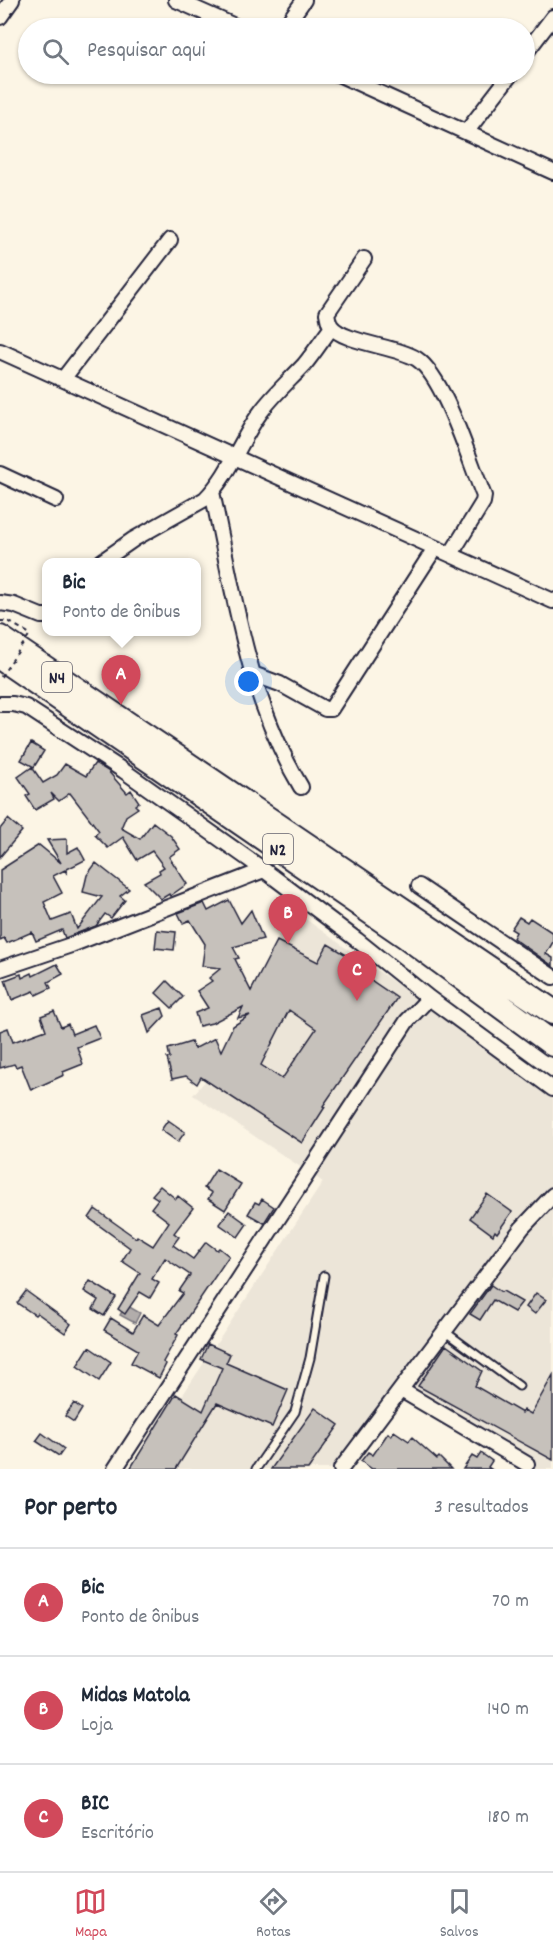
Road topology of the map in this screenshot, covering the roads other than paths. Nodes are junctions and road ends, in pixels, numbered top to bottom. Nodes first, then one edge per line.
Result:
1 (12, 0) edge
2 (176, 0) edge
3 (304, 0) edge
4 (0, 17) edge
5 (553, 17) edge
6 (216, 18) edge
7 (291, 18) edge
8 (535, 41) edge
9 (361, 84) edge
10 (503, 84) edge
11 (467, 131) junction
12 (553, 172) edge
13 (170, 240) dead end
14 (364, 259) dead end
15 (332, 327) junction
16 (0, 351) edge
17 (63, 379) junction
18 (235, 458) junction
19 (0, 474) edge
20 (212, 492) junction
21 (56, 500) dead end
22 (435, 548) junction
23 (451, 554) junction
24 (107, 558) edge
25 (553, 601) edge
26 (0, 603) edge
27 (42, 616) edge
28 (0, 638) edge
29 (0, 657) edge
30 (253, 674) junction
31 (0, 704) edge
32 (115, 716) joint
33 (301, 787) dead end
34 (264, 870) junction
35 (419, 886) dead end
36 (0, 969) edge
37 (553, 977) edge
38 (429, 998) junction
39 (553, 1012) edge
40 (553, 1044) edge
41 (553, 1089) edge
42 (553, 1196) edge
43 (324, 1276) dead end
44 (444, 1331) junction
45 (519, 1386) dead end
46 (401, 1390) junction
47 (527, 1464) dead end
48 (115, 1469) edge
49 (256, 1469) edge
50 (341, 1469) edge

1 - 4 street
2 - 6 street
3 - 7 street
5 - 8 street
9 - 11 street
10 - 11 street
11 - 12 street
13 - 17 street
14 - 15 street
15 - 18 street
15 - 23 street
16 - 17 street
17 - 18 street
18 - 20 street
18 - 22 street
19 - 21 street
20 - 24 street
20 - 30 street
22 - 23 street
22 - 30 street
23 - 25 street
26 - 27 street
28 - 32 highway, N4
29 - 40 highway, N2
30 - 33 street
31 - 34 street
32 - 39 highway, N2
34 - 36 street
34 - 38 street
35 - 37 street
38 - 41 street
38 - 48 street
42 - 44 street
43 - 49 lane
44 - 45 lane
44 - 46 street
46 - 47 street
46 - 50 street

